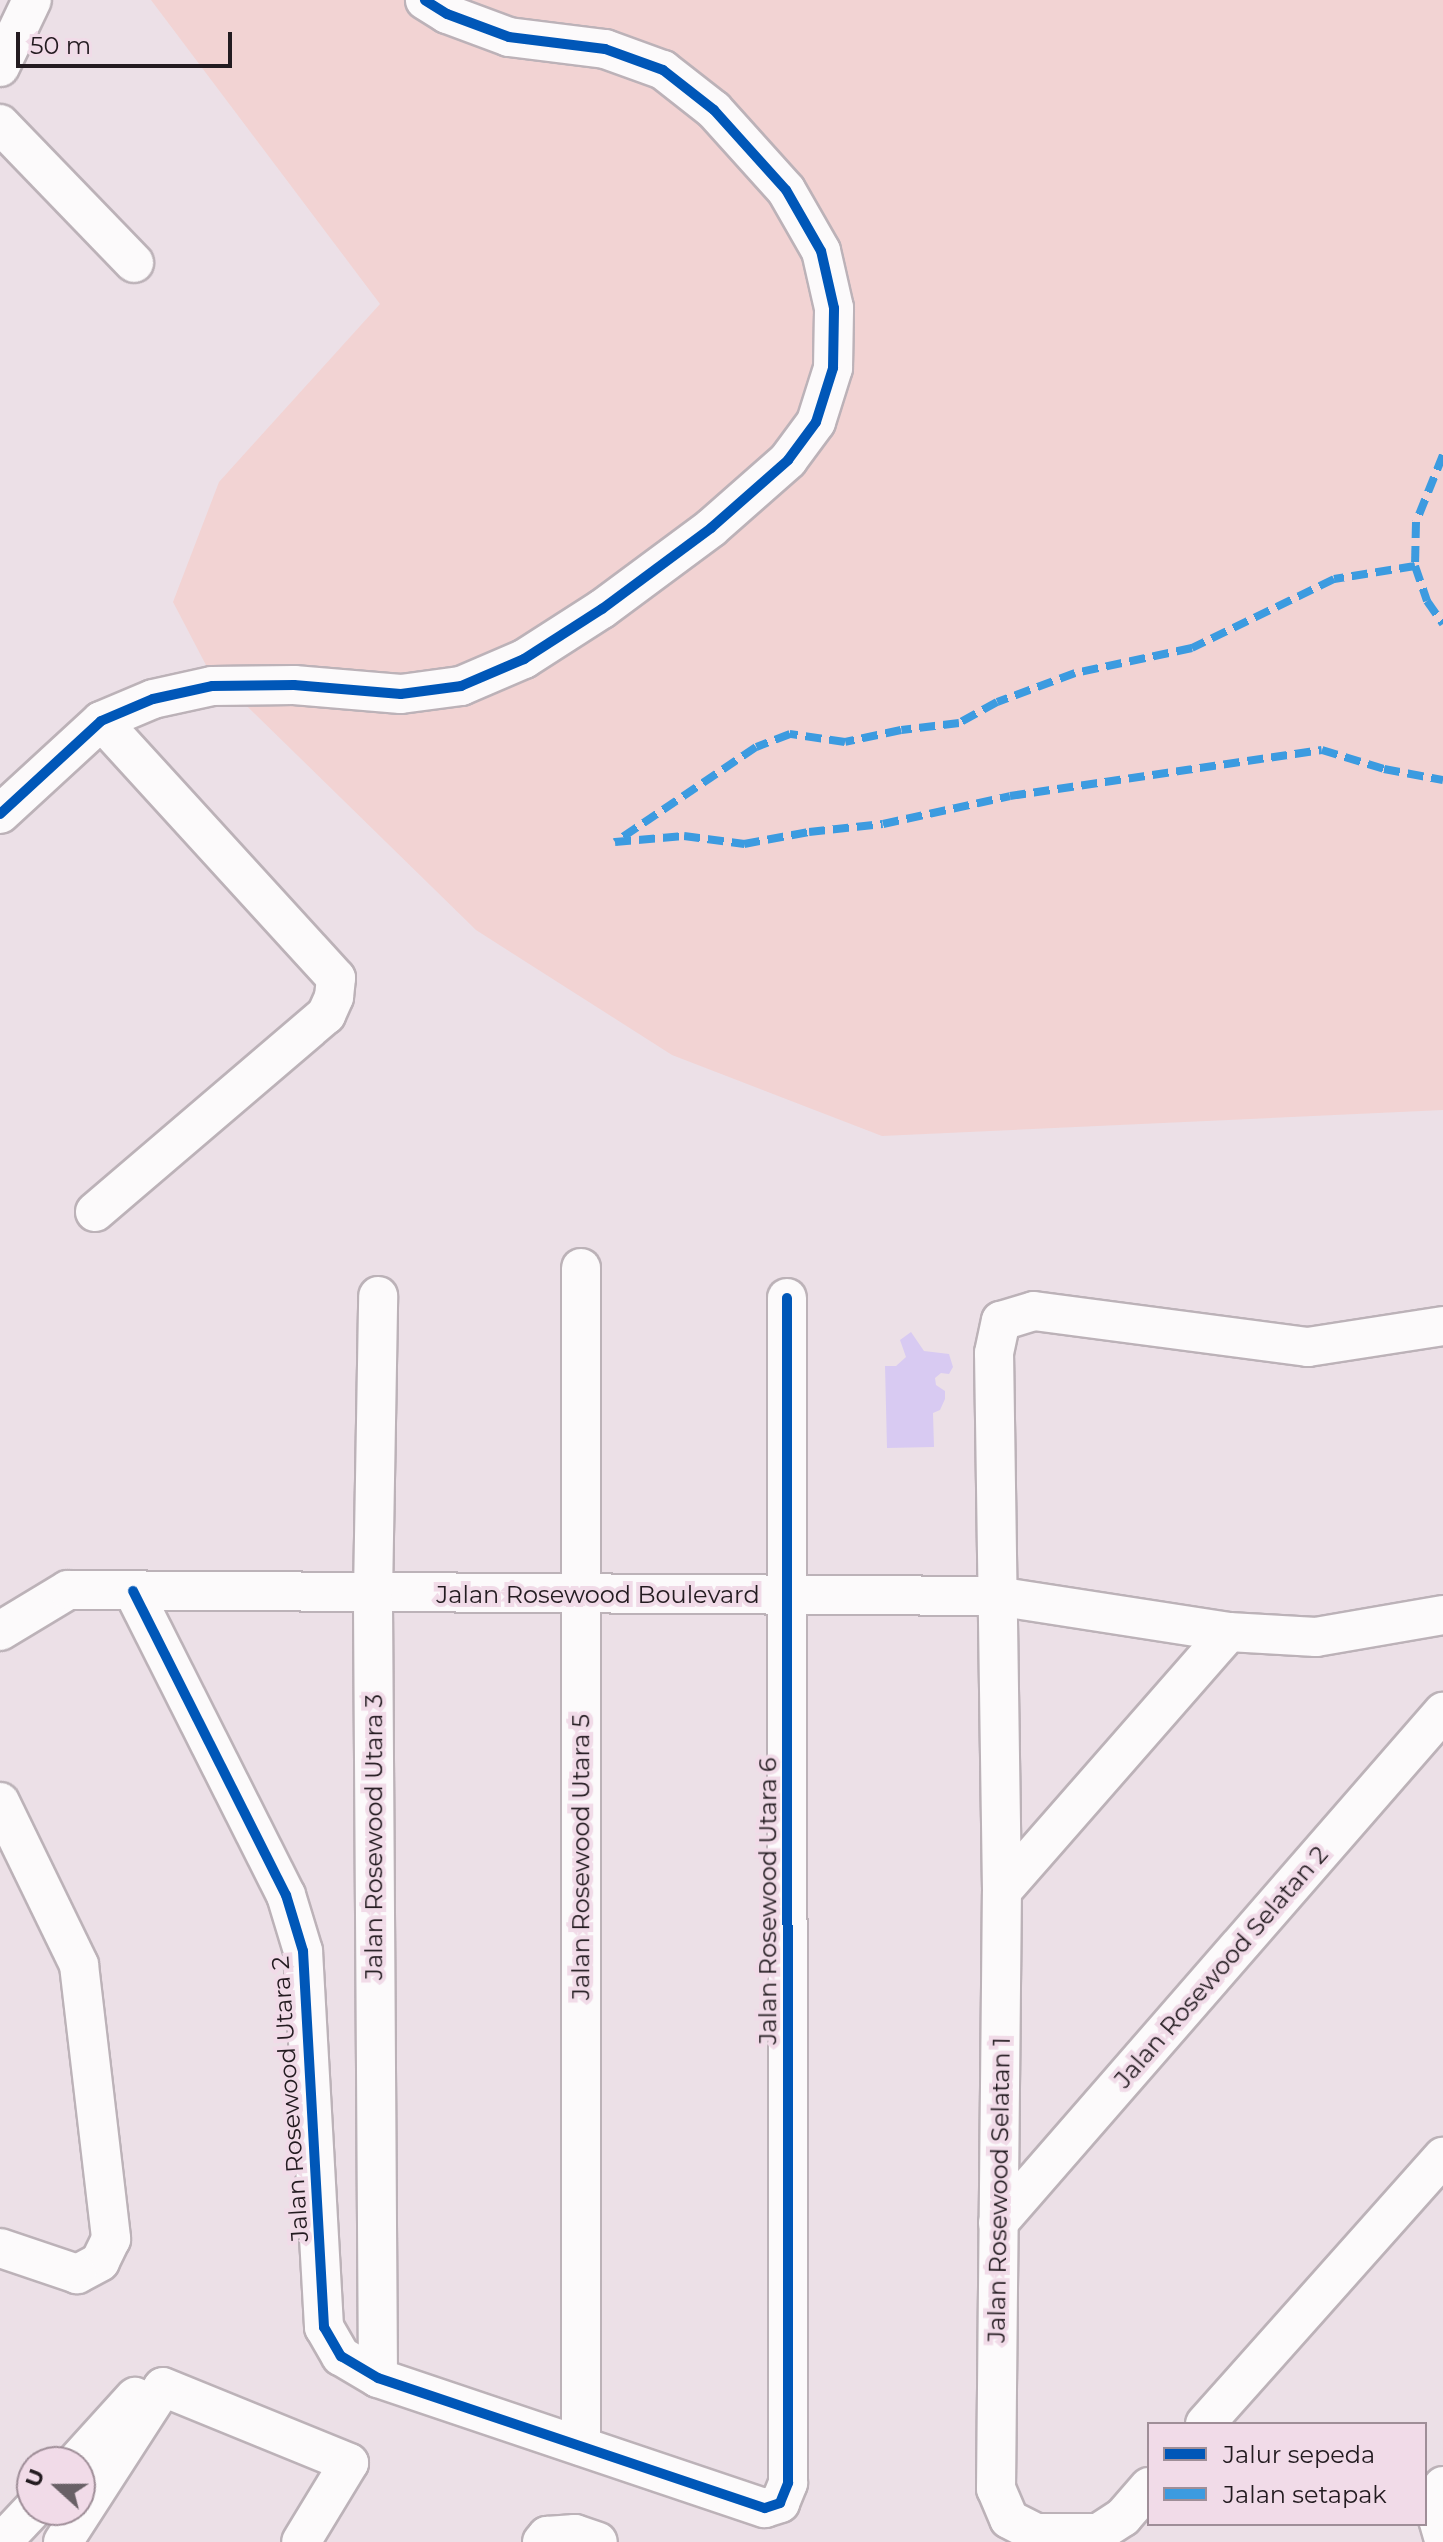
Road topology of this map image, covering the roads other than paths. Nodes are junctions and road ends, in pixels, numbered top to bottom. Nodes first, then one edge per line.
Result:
1 (32, 0) edge
2 (425, 0) edge
3 (0, 67) edge
4 (0, 124) edge
5 (134, 263) dead end
6 (101, 721) junction
7 (0, 814) edge
8 (95, 1212) dead end
9 (581, 1268) dead end
10 (378, 1296) dead end
11 (787, 1298) dead end
12 (1443, 1326) edge
13 (133, 1591) junction
14 (373, 1594) junction
15 (581, 1596) junction
16 (788, 1596) junction
17 (996, 1596) junction
18 (1443, 1615) edge
19 (0, 1631) edge
20 (1229, 1632) junction
21 (1443, 1712) edge
22 (0, 1802) edge
23 (1002, 1891) junction
24 (1443, 2157) edge
25 (998, 2223) junction
26 (0, 2248) edge
27 (378, 2378) junction
28 (163, 2387) junction
29 (1207, 2422) edge
30 (91, 2446) edge
31 (581, 2446) junction
32 (1443, 2486) edge
33 (1147, 2489) edge
34 (780, 2503) joint
35 (17, 2526) edge
36 (1443, 2536) edge
37 (545, 2539) edge
38 (2, 2542) edge
39 (63, 2542) edge
40 (301, 2542) edge
41 (598, 2542) edge

1 - 3 street
2 - 6 street
4 - 5 street
6 - 7 street
6 - 8 street
9 - 15 street, Jalan Rosewood Utara 5
10 - 14 street, Jalan Rosewood Utara 3
11 - 16 street, Jalan Rosewood Utara 6
12 - 17 street, Jalan Rosewood Selatan 1
13 - 14 street, Jalan Rosewood Boulevard
13 - 19 street, Jalan Rosewood Boulevard
13 - 27 street, Jalan Rosewood Utara 2
14 - 15 street, Jalan Rosewood Boulevard
14 - 27 street, Jalan Rosewood Utara 3
15 - 16 street, Jalan Rosewood Boulevard
15 - 31 street, Jalan Rosewood Utara 5
16 - 17 street, Jalan Rosewood Boulevard
16 - 34 street, Jalan Rosewood Utara 6
17 - 20 street, Jalan Rosewood Boulevard
17 - 23 street, Jalan Rosewood Selatan 1
18 - 20 street, Jalan Rosewood Boulevard
20 - 23 street
21 - 25 street, Jalan Rosewood Selatan 2
22 - 26 street
23 - 25 street, Jalan Rosewood Selatan 1
24 - 29 street
25 - 33 street, Jalan Rosewood Selatan 1
27 - 31 street, Jalan Rosewood Utara 2
28 - 30 street
28 - 39 street
28 - 40 street
31 - 34 street, Jalan Rosewood Utara 2
32 - 36 street
35 - 38 street
37 - 41 street

